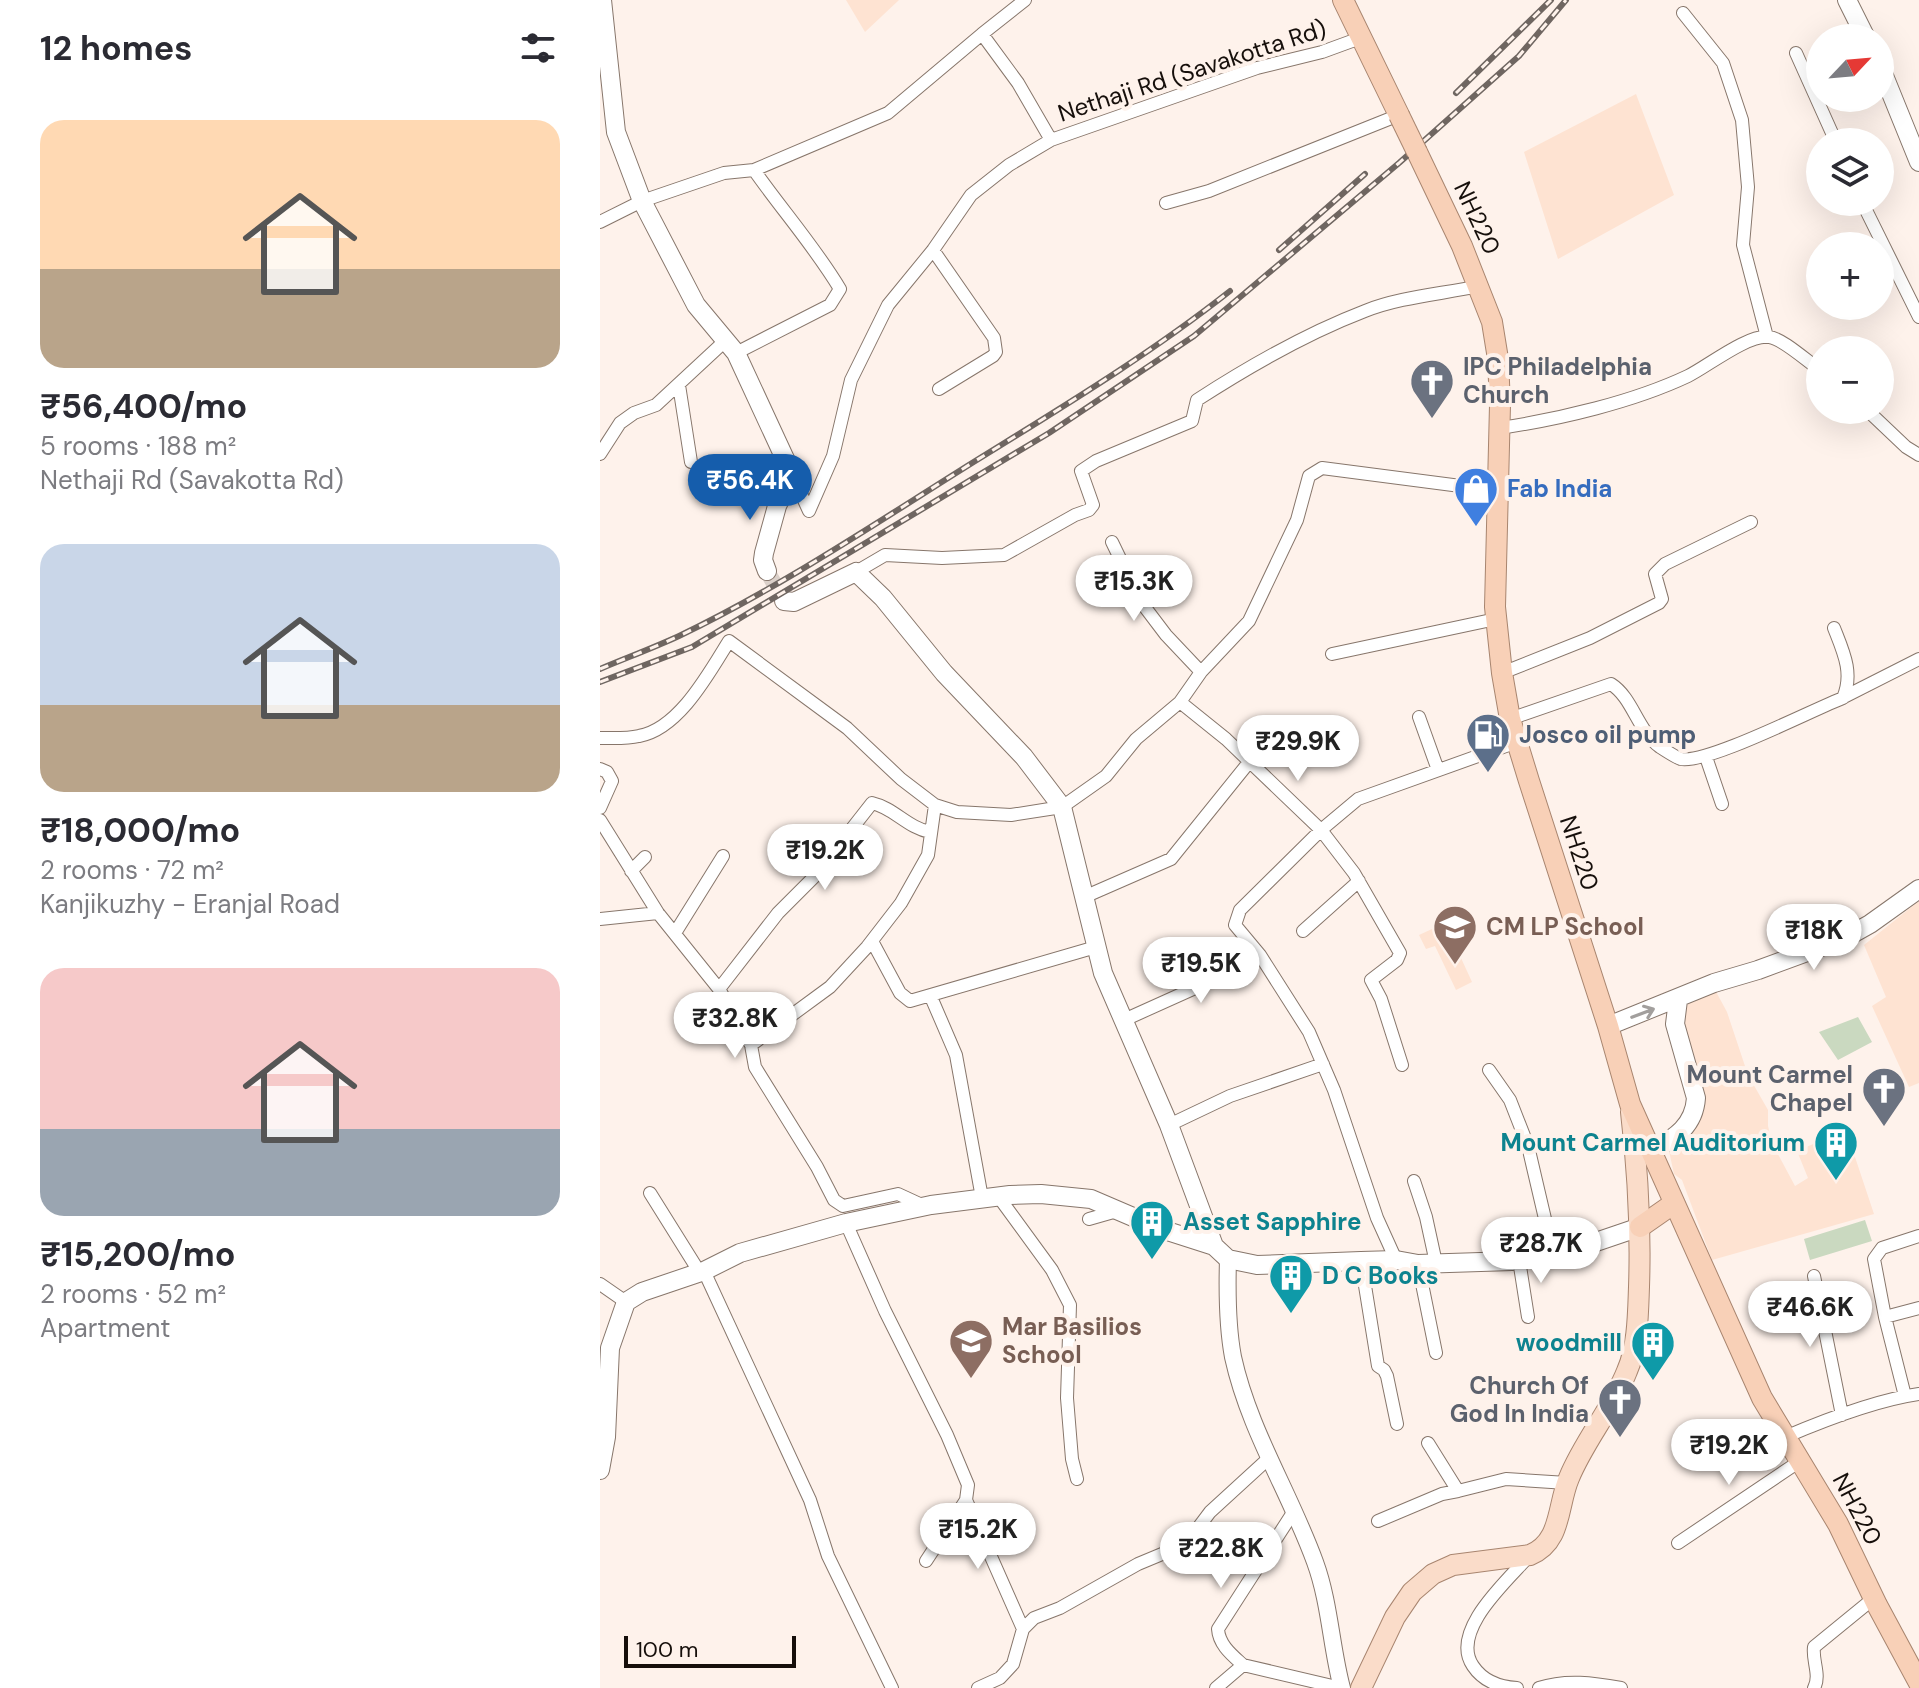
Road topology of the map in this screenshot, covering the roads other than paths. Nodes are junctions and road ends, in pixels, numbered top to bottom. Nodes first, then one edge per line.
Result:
1 (602, 0) edge
2 (1025, 0) edge
3 (1343, 0) edge
4 (1847, 0) edge
5 (1683, 13) dead end
6 (1859, 24) edge
7 (982, 34) junction
8 (1363, 37) junction
9 (1796, 53) dead end
10 (1894, 100) edge
11 (607, 102) edge
12 (1399, 115) junction
13 (1830, 128) edge
14 (1051, 140) junction
15 (1919, 162) edge
16 (754, 170) junction
17 (642, 201) junction
18 (1166, 203) dead end
19 (1869, 216) edge
20 (600, 222) edge
21 (933, 250) junction
22 (1479, 286) junction
23 (1919, 317) edge
24 (1767, 337) junction
25 (730, 347) junction
26 (1806, 360) edge
27 (679, 385) junction
28 (939, 389) dead end
29 (1882, 424) edge
30 (1500, 428) junction
31 (600, 454) edge
32 (1919, 455) edge
33 (691, 462) dead end
34 (792, 474) junction
35 (1499, 491) junction
36 (1751, 522) dead end
37 (1112, 542) dead end
38 (767, 571) tunnel mouth
39 (856, 572) junction
40 (784, 601) dead end
41 (1496, 619) junction
42 (1834, 628) dead end
43 (1332, 654) dead end
44 (1919, 659) edge
45 (1201, 672) junction
46 (1502, 673) junction
47 (1843, 698) junction
48 (1180, 702) junction
49 (1419, 717) dead end
50 (1510, 719) junction
51 (600, 738) edge
52 (1517, 742) junction
53 (1706, 757) junction
54 (1250, 761) junction
55 (600, 769) edge
56 (1438, 770) junction
57 (1722, 804) dead end
58 (935, 805) junction
59 (1062, 807) junction
60 (600, 808) edge
61 (600, 820) edge
62 (1321, 830) junction
63 (930, 832) junction
64 (723, 856) dead end
65 (645, 857) dead end
66 (631, 871) junction
67 (1359, 881) junction
68 (1919, 889) edge
69 (1084, 897) junction
70 (658, 913) junction
71 (600, 919) edge
72 (1303, 931) dead end
73 (675, 933) junction
74 (872, 941) junction
75 (1096, 947) junction
76 (1260, 955) junction
77 (719, 989) junction
78 (931, 997) junction
79 (1678, 1000) junction
80 (1124, 1020) junction
81 (1608, 1026) junction
82 (751, 1045) junction
83 (1323, 1064) junction
84 (1402, 1065) dead end
85 (1489, 1070) dead end
86 (1630, 1104) junction
87 (1169, 1125) junction
88 (1651, 1152) junction
89 (1414, 1181) dead end
90 (650, 1193) dead end
91 (990, 1197) junction
92 (1673, 1204) junction
93 (924, 1206) junction
94 (1117, 1211) junction
95 (1089, 1219) dead end
96 (846, 1223) junction
97 (1640, 1227) junction
98 (1919, 1236) edge
99 (1214, 1246) junction
100 (1553, 1253) junction
101 (1228, 1259) junction
102 (1396, 1260) junction
103 (1519, 1260) junction
104 (1361, 1261) junction
105 (1427, 1264) junction
106 (702, 1272) junction
107 (1814, 1276) dead end
108 (600, 1284) edge
109 (626, 1302) junction
110 (1919, 1308) edge
111 (1528, 1317) dead end
112 (1885, 1317) junction
113 (1436, 1353) dead end
114 (1912, 1395) edge
115 (1842, 1415) junction
116 (1397, 1424) dead end
117 (1785, 1437) junction
118 (1428, 1443) dead end
119 (1269, 1458) junction
120 (1800, 1461) junction
121 (600, 1470) edge
122 (1077, 1479) dead end
123 (1567, 1483) junction
124 (1458, 1491) junction
125 (966, 1500) junction
126 (1294, 1511) junction
127 (1378, 1521) dead end
128 (1678, 1543) dead end
129 (1530, 1555) junction
130 (926, 1561) dead end
131 (1874, 1598) junction
132 (1023, 1629) junction
133 (1243, 1665) junction
134 (1919, 1683) edge
135 (892, 1688) edge
136 (978, 1688) edge
137 (1216, 1688) edge
138 (1342, 1688) edge
139 (1361, 1688) edge
140 (1517, 1688) edge
141 (1539, 1688) edge
142 (1621, 1688) edge
143 (1814, 1688) edge

1 - 11 main road
2 - 7 street
3 - 8 highway, NH220
4 - 6 main road
5 - 24 street
7 - 14 street
7 - 16 street
8 - 12 highway, NH220
8 - 14 street, Nethaji Rd (Savakotta Rd)
9 - 13 street
10 - 15 main road
11 - 17 main road
12 - 18 street
12 - 22 highway, NH220, bridge
14 - 21 street, Nethaji Rd (Savakotta Rd)
16 - 17 street
16 - 25 street
17 - 20 street
17 - 25 main road
19 - 23 street
21 - 28 street
21 - 34 street, Nethaji Rd (Savakotta Rd)
22 - 30 highway, NH220
22 - 39 street
24 - 26 street
24 - 30 street
25 - 27 street
25 - 34 main road
27 - 31 street
27 - 33 street
29 - 32 street
30 - 35 highway, NH220
34 - 38 main road
35 - 41 highway, NH220
35 - 45 street
36 - 46 street
37 - 45 street
39 - 40 main road
39 - 59 main road
41 - 43 street
41 - 46 highway, NH220
42 - 47 street
44 - 47 street
45 - 48 street
46 - 50 highway, NH220
47 - 53 street
48 - 54 street
48 - 59 street
49 - 56 street
50 - 52 highway, NH220
50 - 53 street
51 - 58 street
52 - 56 street
52 - 81 highway, NH220
53 - 57 street
54 - 62 street
54 - 69 street
55 - 60 street
56 - 62 street
58 - 59 street
58 - 63 street
59 - 69 main road
61 - 66 street
62 - 67 street
62 - 76 street
63 - 74 street
63 - 77 street
64 - 73 street
65 - 66 street
66 - 70 street
67 - 72 street
67 - 84 street
68 - 79 main road
69 - 75 main road
70 - 71 street
70 - 73 street
73 - 77 street
74 - 78 street
74 - 82 street
75 - 78 street
75 - 80 main road
76 - 80 street
76 - 83 street
77 - 82 street
78 - 91 street
81 -> 79 main road
79 - 88 main road
80 - 87 main road
81 - 86 highway, NH220
82 - 93 street
83 - 87 street
83 - 102 street
85 - 100 street
86 - 88 highway, NH220
86 - 97 main road
87 - 99 main road
88 - 92 highway, NH220
89 - 105 street
90 - 106 street
91 - 93 main road
91 - 94 main road
91 - 122 street
92 - 97 highway
92 - 117 highway, NH220
93 - 96 main road
94 - 95 street
94 - 99 main road
96 - 106 main road
96 - 125 street
97 - 100 main road
97 - 123 main road
98 - 112 street
99 - 101 main road
100 - 103 main road
101 - 104 main road
101 - 119 street
102 - 104 main road
102 - 105 main road
103 - 105 main road
103 - 111 street
104 - 116 street
105 - 113 street
106 - 109 main road
106 - 135 street
107 - 115 street
108 - 109 street
109 - 121 main road
110 - 112 street
112 - 114 street
114 - 115 street
115 - 117 street
117 - 120 highway, NH220
118 - 124 street
119 - 126 street
119 - 132 street
120 - 128 street
120 - 131 highway, NH220
123 - 124 street
123 - 129 main road
124 - 127 street
125 - 130 street
125 - 132 street
126 - 133 street
126 - 138 street
129 - 139 main road
129 - 140 street
131 - 134 highway, NH220
131 - 143 street
132 - 136 street
133 - 137 street
133 - 138 street
141 - 142 street

